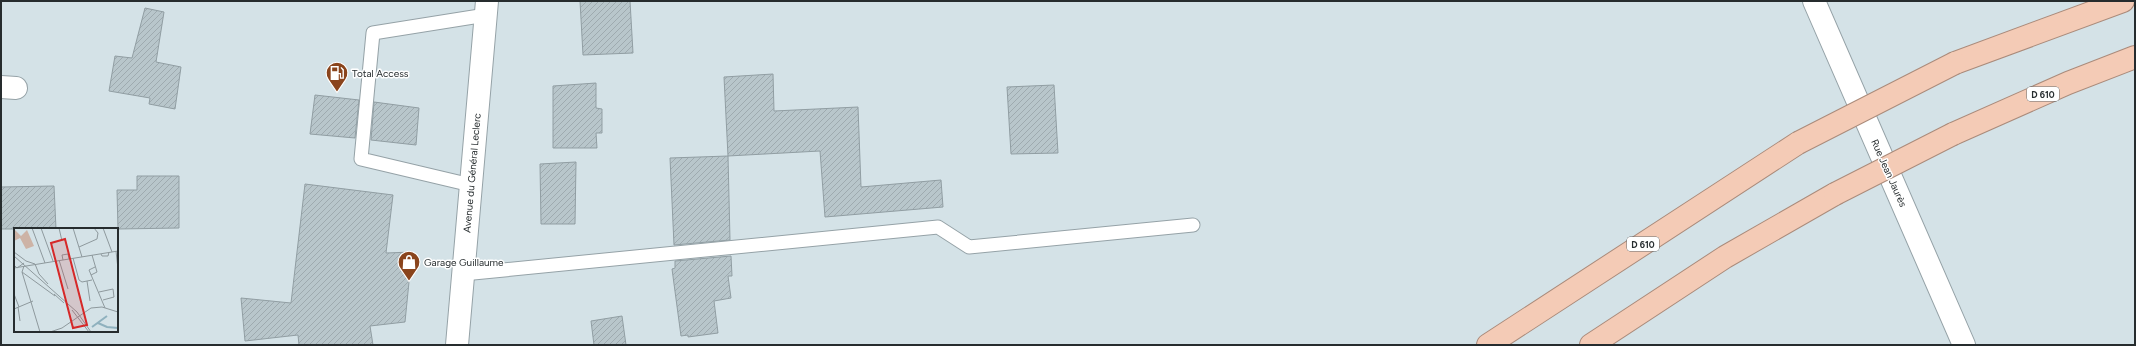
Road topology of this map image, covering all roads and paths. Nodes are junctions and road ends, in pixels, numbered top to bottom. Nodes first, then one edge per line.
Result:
1 (1814, 1) edge
2 (2123, 1) edge
3 (487, 8) edge
4 (2135, 57) edge
5 (471, 185) junction
6 (1193, 225) dead end
7 (464, 274) junction
8 (458, 345) edge
9 (1488, 345) edge
10 (1591, 345) edge
11 (1964, 345) edge

1 - 11 street, Rue Jean Jaurès
2 - 9 highway, D 610, bridge
3 - 5 street, Avenue du Général Leclerc
3 - 5 lane
4 - 10 highway, D 610, bridge
5 - 7 street, Avenue du Général Leclerc
6 - 7 lane
7 - 8 street, Avenue du Général Leclerc

